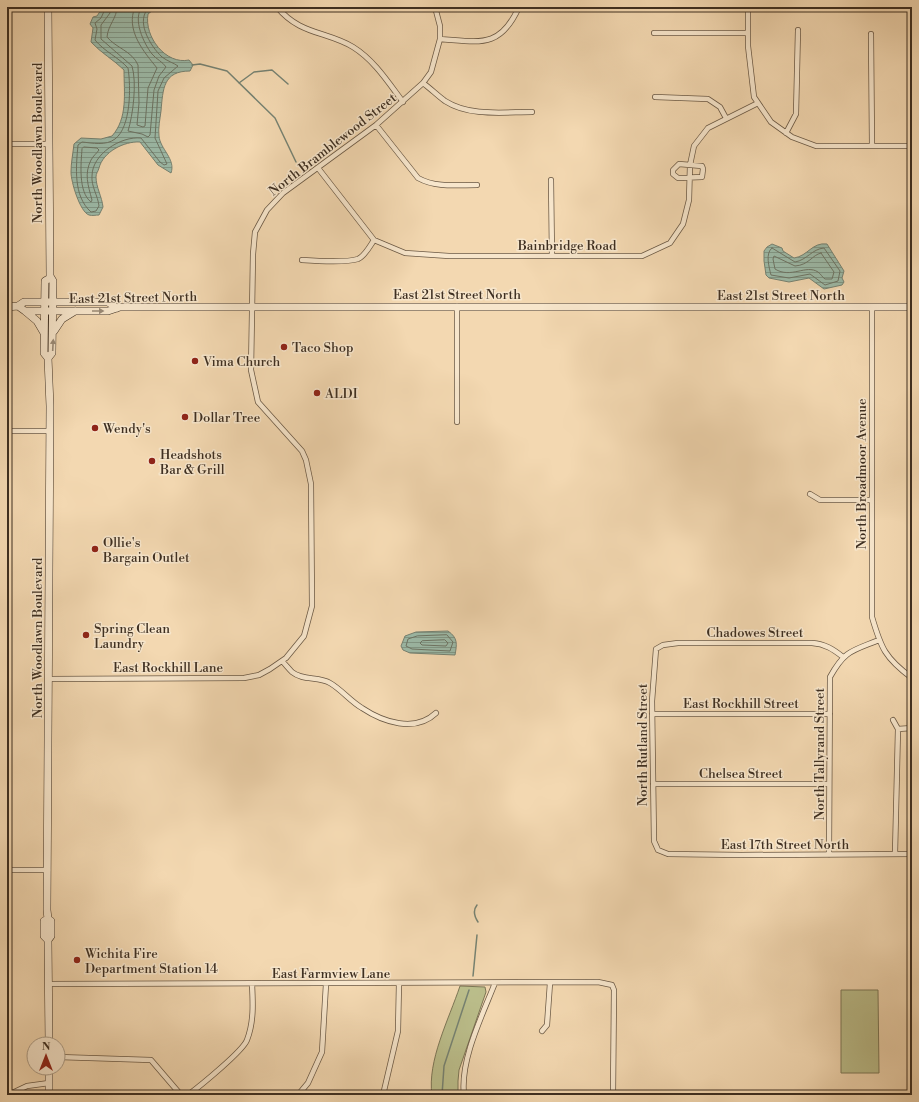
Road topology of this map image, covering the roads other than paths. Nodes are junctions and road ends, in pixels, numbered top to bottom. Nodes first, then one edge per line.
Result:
1 (48, 7) edge
2 (277, 7) edge
3 (435, 7) edge
4 (519, 7) edge
5 (748, 7) edge
6 (798, 30) dead end
7 (654, 33) dead end
8 (748, 33) junction
9 (871, 34) dead end
10 (440, 39) junction
11 (423, 83) junction
12 (655, 97) dead end
13 (403, 102) junction
14 (758, 103) junction
15 (532, 112) dead end
16 (726, 118) junction
17 (376, 125) junction
18 (786, 133) junction
19 (7, 144) edge
20 (49, 144) junction
21 (872, 146) junction
22 (912, 146) edge
23 (690, 165) junction
24 (318, 168) junction
25 (690, 178) junction
26 (551, 180) dead end
27 (477, 185) dead end
28 (374, 240) junction
29 (552, 256) junction
30 (302, 260) dead end
31 (50, 278) junction
32 (45, 301) junction
33 (53, 301) junction
34 (7, 306) edge
35 (457, 306) junction
36 (911, 306) edge
37 (253, 307) junction
38 (872, 307) junction
39 (21, 308) junction
40 (117, 308) junction
41 (53, 310) junction
42 (45, 311) junction
43 (77, 311) junction
44 (53, 331) junction
45 (44, 333) junction
46 (48, 358) junction
47 (457, 422) dead end
48 (7, 431) edge
49 (50, 431) junction
50 (810, 494) dead end
51 (872, 500) junction
52 (878, 640) junction
53 (664, 645) joint
54 (843, 657) junction
55 (282, 661) junction
56 (912, 678) edge
57 (49, 679) junction
58 (436, 713) dead end
59 (652, 714) junction
60 (830, 714) junction
61 (894, 720) dead end
62 (912, 728) edge
63 (898, 729) junction
64 (653, 784) junction
65 (829, 784) junction
66 (658, 850) joint
67 (895, 854) junction
68 (912, 854) edge
69 (829, 855) junction
70 (7, 870) edge
71 (48, 870) junction
72 (399, 983) junction
73 (495, 983) junction
74 (550, 983) junction
75 (49, 984) junction
76 (252, 984) junction
77 (326, 984) junction
78 (542, 1031) dead end
79 (49, 1036) edge
80 (66, 1057) edge
81 (49, 1076) edge
82 (49, 1083) junction
83 (8, 1095) edge
84 (49, 1095) edge
85 (181, 1095) edge
86 (188, 1095) edge
87 (298, 1095) edge
88 (384, 1095) edge
89 (464, 1095) edge
90 (502, 1095) edge
91 (530, 1095) edge
92 (613, 1095) edge

1 - 20 main road, North Woodlawn Boulevard
2 - 13 street
3 - 10 street, North Bramblewood Street
4 - 10 street
5 - 8 street
6 - 18 street
7 - 8 street
8 - 14 street
9 - 21 street
10 - 11 street, North Bramblewood Street
11 - 13 street, North Bramblewood Street
11 - 15 street
12 - 16 street
13 - 17 street, North Bramblewood Street
14 - 16 street, Bainbridge Road
14 - 18 street
16 - 23 street, Bainbridge Road
17 - 24 street, North Bramblewood Street
17 - 27 street
18 - 21 street
19 - 20 street
20 - 31 main road, North Woodlawn Boulevard
21 - 22 street
23 - 25 street, Bainbridge Road
23 - 25 street
23 - 25 street
24 - 28 street, Bainbridge Road
24 - 37 street, North Bramblewood Street
25 - 29 street, Bainbridge Road
26 - 29 street
28 - 29 street, Bainbridge Road
28 - 30 street
31 - 32 main road, North Woodlawn Boulevard
31 - 33 main road, North Woodlawn Boulevard
32 - 33 main road
32 - 39 main road
32 - 42 main road, North Woodlawn Boulevard
33 - 40 main road
33 - 41 main road, North Woodlawn Boulevard
34 - 39 main road, East 21st Street North
35 - 37 main road, East 21st Street North
35 - 38 main road, East 21st Street North
35 - 47 street
36 - 38 main road, East 21st Street North
37 - 40 main road, East 21st Street North
37 - 55 street, North Bramblewood Street
38 - 51 street, North Broadmoor Avenue
39 - 42 main road, East 21st Street North
39 - 45 main road
43 -> 40 main road, East 21st Street North
41 - 42 main road, East 21st Street North
41 - 43 main road, East 21st Street North
41 - 44 main road, North Woodlawn Boulevard
42 - 45 main road, North Woodlawn Boulevard
43 - 44 main road
46 -> 44 main road, North Woodlawn Boulevard
45 - 46 main road, North Woodlawn Boulevard
46 - 49 main road, North Woodlawn Boulevard
48 - 49 street
49 - 57 main road, North Woodlawn Boulevard
50 - 51 street
51 - 52 street, North Broadmoor Avenue
52 - 54 street
52 - 56 street
53 - 54 street, Chadowes Street
53 - 59 street, North Rutland Street
54 - 60 street, North Tallyrand Street
55 - 57 street, East Rockhill Lane
55 - 58 street
57 - 71 main road, North Woodlawn Boulevard
59 - 60 street, East Rockhill Street
59 - 64 street, North Rutland Street
60 - 65 street, North Tallyrand Street
61 - 63 street
62 - 63 street
63 - 67 street
64 - 65 street, Chelsea Street
64 - 66 street, North Rutland Street
65 - 69 street, North Tallyrand Street
66 - 69 street, East 17th Street North
67 - 68 street, East 17th Street North
67 - 69 street, East 17th Street North
70 - 71 street
71 - 75 main road, North Woodlawn Boulevard
72 - 73 street, East Farmview Lane
72 - 77 street, East Farmview Lane
72 - 88 street
73 - 74 street, East Farmview Lane
73 - 89 street
74 - 78 street
74 - 92 street, East Farmview Lane
75 - 76 street, East Farmview Lane
75 - 79 main road, North Woodlawn Boulevard
76 - 77 street, East Farmview Lane
76 - 86 street
77 - 87 street
80 - 85 street
81 - 82 main road
82 - 83 street
82 - 84 main road
90 - 91 street

